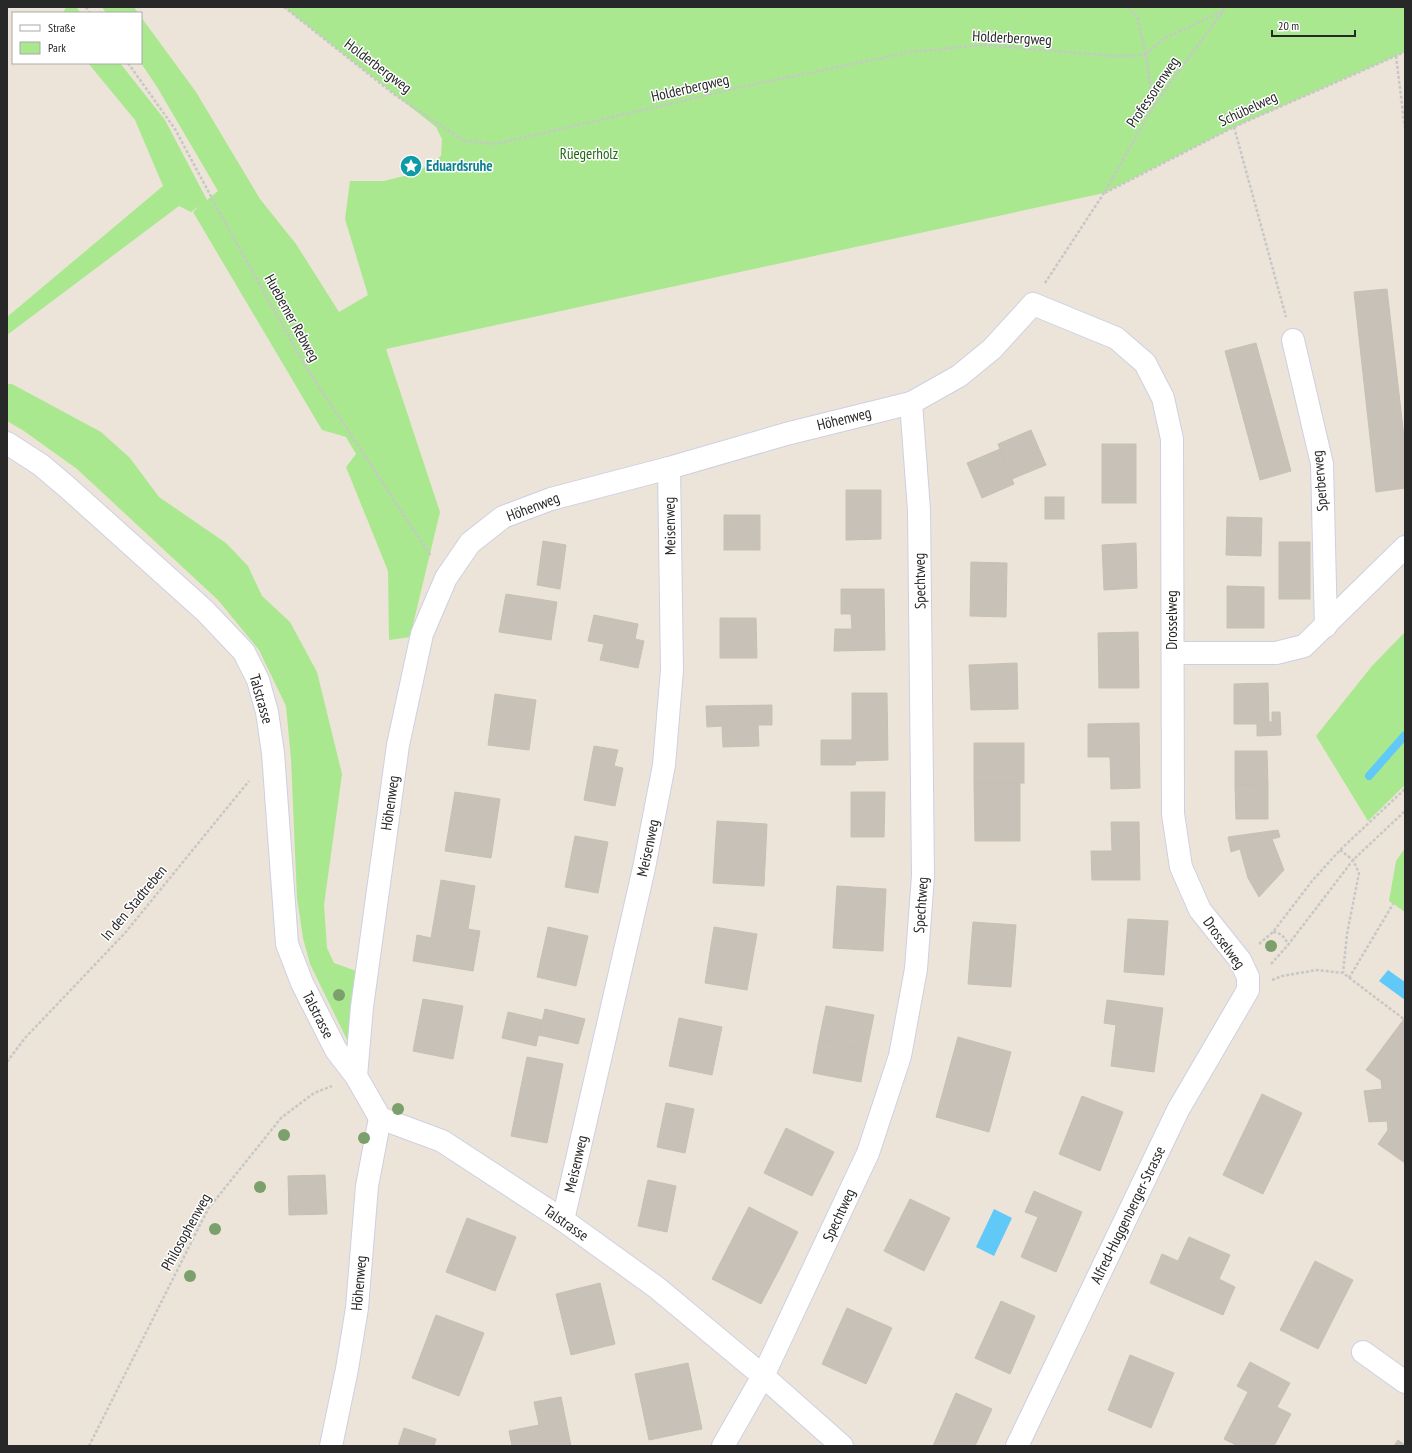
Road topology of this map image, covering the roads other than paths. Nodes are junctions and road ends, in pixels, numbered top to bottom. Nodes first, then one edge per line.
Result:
1 (1033, 304) joint
2 (1293, 340) road end
3 (911, 403) junction
4 (7, 443) edge
5 (669, 468) junction
6 (1405, 547) edge
7 (1326, 626) junction
8 (1173, 653) junction
9 (1248, 990) joint
10 (356, 1076) junction
11 (380, 1118) junction
12 (563, 1220) junction
13 (1363, 1352) dead end
14 (762, 1376) junction
15 (1405, 1382) edge
16 (331, 1446) edge
17 (723, 1446) edge
18 (842, 1446) edge
19 (1017, 1446) edge

1 - 3 street, Höhenweg
1 - 8 street, Drosselweg
2 - 7 street, Sperberweg
3 - 5 street, Höhenweg
3 - 14 street, Spechtweg
4 - 10 street, Talstrasse
5 - 10 street, Höhenweg
5 - 12 street, Meisenweg
6 - 7 street
7 - 8 street
8 - 9 street, Drosselweg
9 - 19 street, Alfred-Huggenberger-Strasse
10 - 11 street, Talstrasse
11 - 12 street, Talstrasse
11 - 16 street, Höhenweg
12 - 14 street, Talstrasse
13 - 15 street
14 - 17 street, Spechtweg
14 - 18 street, Talstrasse

